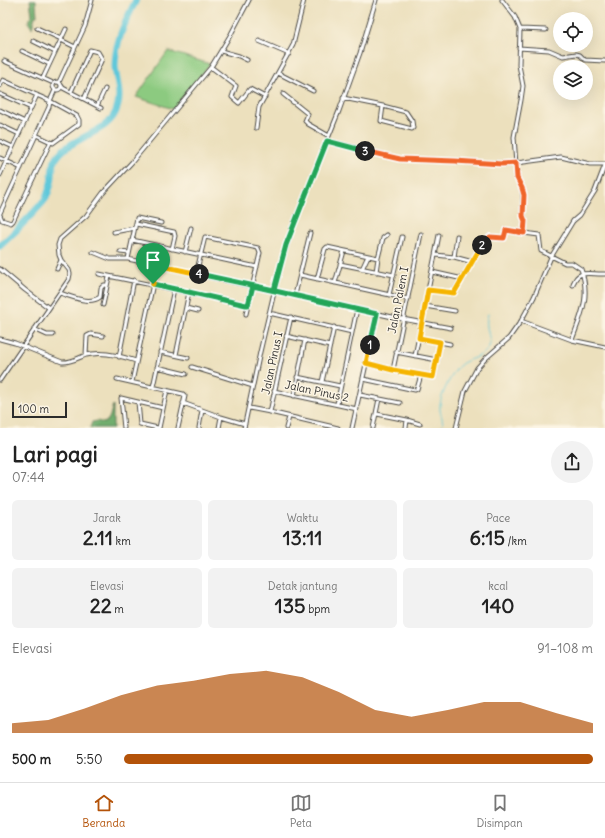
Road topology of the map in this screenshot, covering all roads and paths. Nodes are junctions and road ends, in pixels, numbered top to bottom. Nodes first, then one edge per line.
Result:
1 (92, 0) edge
2 (249, 0) edge
3 (304, 0) edge
4 (376, 0) edge
5 (502, 0) edge
6 (37, 28) dead end
7 (66, 29) dead end
8 (520, 29) junction
9 (546, 30) dead end
10 (61, 39) junction
11 (33, 41) dead end
12 (259, 41) dead end
13 (75, 47) junction
14 (519, 48) junction
15 (22, 51) dead end
16 (221, 51) junction
17 (55, 52) junction
18 (289, 54) junction
19 (247, 60) dead end
20 (4, 61) dead end
21 (605, 61) edge
22 (50, 64) junction
23 (211, 66) junction
24 (278, 73) junction
25 (43, 78) junction
26 (51, 82) dead end
27 (60, 84) junction
28 (0, 86) edge
29 (105, 89) dead end
30 (55, 90) junction
31 (313, 91) dead end
32 (71, 92) junction
33 (0, 94) edge
34 (283, 94) dead end
35 (37, 95) junction
36 (264, 97) junction
37 (343, 98) junction
38 (84, 99) junction
39 (50, 101) junction
40 (383, 106) junction
41 (31, 108) junction
42 (0, 110) edge
43 (25, 122) junction
44 (0, 125) edge
45 (256, 128) dead end
46 (19, 134) junction
47 (36, 136) junction
48 (329, 136) junction
49 (0, 141) edge
50 (327, 141) junction
51 (50, 143) junction
52 (13, 147) junction
53 (0, 158) edge
54 (6, 161) junction
55 (516, 163) junction
56 (605, 164) edge
57 (21, 168) junction
58 (0, 174) edge
59 (0, 214) edge
60 (1, 221) edge
61 (162, 223) dead end
62 (136, 224) junction
63 (135, 228) junction
64 (191, 228) dead end
65 (114, 232) dead end
66 (310, 233) dead end
67 (524, 233) junction
68 (420, 234) dead end
69 (387, 235) dead end
70 (439, 235) dead end
71 (457, 236) dead end
72 (402, 237) dead end
73 (132, 240) junction
74 (172, 249) junction
75 (344, 251) junction
76 (93, 252) dead end
77 (120, 252) dead end
78 (185, 252) junction
79 (129, 253) junction
80 (200, 255) junction
81 (436, 255) junction
82 (368, 256) junction
83 (454, 257) junction
84 (551, 257) junction
85 (378, 258) junction
86 (128, 259) junction
87 (61, 260) junction
88 (473, 262) junction
89 (340, 264) junction
90 (157, 265) junction
91 (257, 267) junction
92 (57, 269) dead end
93 (362, 269) junction
94 (1, 270) edge
95 (376, 272) junction
96 (432, 272) junction
97 (98, 274) dead end
98 (196, 274) junction
99 (582, 274) junction
100 (605, 274) edge
101 (300, 275) junction
102 (394, 275) junction
103 (109, 276) junction
104 (318, 279) junction
105 (463, 279) junction
106 (134, 280) junction
107 (335, 283) junction
108 (153, 284) junction
109 (107, 285) junction
110 (573, 285) dead end
111 (253, 286) junction
112 (174, 289) junction
113 (274, 290) junction
114 (428, 290) junction
115 (189, 292) junction
116 (60, 293) junction
117 (295, 295) junction
118 (389, 295) junction
119 (408, 299) junction
120 (103, 305) dead end
121 (248, 305) junction
122 (425, 306) junction
123 (49, 308) junction
124 (186, 308) junction
125 (356, 309) junction
126 (198, 311) dead end
127 (455, 311) dead end
128 (269, 313) junction
129 (246, 314) dead end
130 (377, 314) junction
131 (291, 317) junction
132 (404, 320) junction
133 (422, 322) junction
134 (521, 322) junction
135 (334, 327) junction
136 (451, 328) dead end
137 (34, 329) junction
138 (352, 332) junction
139 (50, 336) dead end
140 (103, 336) dead end
141 (286, 336) junction
142 (419, 338) junction
143 (0, 339) edge
144 (305, 340) junction
145 (572, 340) junction
146 (178, 341) junction
147 (440, 342) junction
148 (184, 343) dead end
149 (450, 344) dead end
150 (330, 346) junction
151 (24, 347) junction
152 (605, 347) edge
153 (160, 352) junction
154 (396, 352) junction
155 (86, 355) junction
156 (176, 355) junction
157 (415, 356) junction
158 (119, 357) junction
159 (188, 358) dead end
160 (437, 360) junction
161 (136, 361) junction
162 (366, 363) junction
163 (192, 366) dead end
164 (157, 367) junction
165 (393, 370) junction
166 (186, 374) dead end
167 (421, 375) junction
168 (297, 377) junction
169 (117, 379) dead end
170 (363, 379) junction
171 (0, 380) edge
172 (132, 382) junction
173 (322, 382) junction
174 (253, 386) junction
175 (340, 386) junction
176 (153, 387) junction
177 (167, 390) junction
178 (274, 391) junction
179 (360, 395) junction
180 (294, 396) junction
181 (379, 399) junction
182 (138, 402) junction
183 (183, 403) junction
184 (400, 403) dead end
185 (337, 404) junction
186 (163, 408) junction
187 (249, 408) junction
188 (357, 409) junction
189 (202, 410) junction
190 (270, 412) junction
191 (376, 414) junction
192 (289, 416) junction
193 (221, 417) junction
194 (407, 420) junction
195 (245, 424) junction
196 (420, 424) dead end
197 (331, 427) edge
198 (124, 428) edge
199 (159, 428) edge
200 (178, 428) edge
201 (198, 428) edge
202 (219, 428) edge
203 (244, 428) edge
204 (286, 428) edge
205 (338, 428) edge
206 (352, 428) edge
207 (373, 428) edge
208 (406, 428) edge
209 (456, 428) edge

1 - 13 street
2 - 16 street
3 - 18 street
4 - 37 street
5 - 8 street
6 - 10 street
7 - 10 street
8 - 9 street
8 - 14 street
10 - 13 street
10 - 17 street
11 - 17 street
12 - 18 street
13 - 27 street
14 - 21 street
14 - 55 street
15 - 22 street
16 - 19 street
16 - 23 street
17 - 22 street
18 - 24 street
20 - 25 street
22 - 25 street
23 - 36 street
23 - 87 street
24 - 31 street
24 - 36 street
25 - 26 street
27 - 30 street
27 - 30 street
27 - 32 street
28 - 35 street
29 - 38 street
30 - 39 street
32 - 38 street
32 - 38 street
33 - 41 street
34 - 48 street
35 - 39 street
35 - 41 street
36 - 45 street
37 - 40 street
37 - 48 street
39 - 47 street
39 - 51 street
40 - 40 street
41 - 43 street
42 - 43 street
43 - 46 street
44 - 46 street
46 - 52 street
47 - 51 street
47 - 57 street
48 - 50 street
49 - 52 street
50 - 55 street
50 - 113 street
51 - 60 street
52 - 54 street
53 - 54 street
54 - 57 street
54 - 58 street
55 - 56 street
55 - 67 street
56 - 84 street
57 - 59 street
59 - 60 street
61 - 62 street
62 - 63 street
62 - 74 street
63 - 65 street
63 - 73 street
64 - 78 street
66 - 101 street
67 - 84 street
67 - 88 street
68 - 119 street, Jalan Palem I
69 - 85 street
70 - 81 street
71 - 83 street
72 - 102 street
73 - 74 street
73 - 79 street
74 - 78 street
75 - 82 street
75 - 89 street
75 - 104 street
76 - 86 street
77 - 79 street
78 - 80 street
79 - 86 street
80 - 91 street
80 - 91 street
80 - 98 street
81 - 83 street
81 - 96 street
82 - 85 street
82 - 93 street
83 - 88 street
84 - 99 street
84 - 134 street
85 - 95 street
86 - 90 street
87 - 92 street
87 - 116 street
88 - 105 street
89 - 93 street
89 - 107 street
90 - 98 street
90 - 108 street
91 - 111 street
93 - 95 street
94 - 123 street
95 - 102 street
96 - 105 street
96 - 114 street
97 - 103 street
98 - 111 street
99 - 100 street
99 - 110 street
99 - 145 street
101 - 104 street
101 - 117 street
102 - 118 street
103 - 106 street
103 - 109 street
104 - 107 street
105 - 114 street
106 - 108 street
106 - 158 street
107 - 118 street
108 - 112 street
108 - 161 street
109 - 116 street
109 - 120 street
111 - 113 street
111 - 121 street
112 - 115 street
112 - 153 street
113 - 117 street
113 - 128 street
114 - 122 street
115 - 121 street
115 - 124 street
116 - 123 street
117 - 125 street
118 - 119 street
119 - 132 street, Jalan Palem I
121 - 129 street
122 - 127 street
122 - 133 street
123 - 137 street
124 - 126 street
124 - 146 street
125 - 130 street
125 - 138 street
128 - 131 street
128 - 174 street
130 - 132 street
130 - 162 street
131 - 135 street
131 - 141 street, Jalan Pinus I
132 - 133 street
132 - 154 street, Jalan Palem I
133 - 136 street
133 - 142 street
134 - 145 street
134 - 209 street
135 - 138 street
135 - 150 street
137 - 139 street
137 - 151 street
138 - 175 street
140 - 155 street
141 - 144 street
141 - 178 street, Jalan Pinus I
142 - 147 street
142 - 157 street
143 - 151 street
144 - 150 street
144 - 168 street
145 - 152 street
146 - 148 street
146 - 156 street
147 - 149 street
147 - 160 street
150 - 173 street
151 - 155 street
151 - 171 street
153 - 156 street
153 - 164 street
154 - 157 street
154 - 165 street, Jalan Palem I
155 - 158 street
156 - 159 street
157 - 160 street
158 - 161 street
160 - 167 street
161 - 172 street
162 - 165 street
162 - 170 street
163 - 174 street
164 - 166 street
164 - 176 street
165 - 167 street
167 - 170 street
168 - 173 street
168 - 180 street
169 - 172 street
170 - 179 street
172 - 176 street
173 - 175 street
174 - 187 street
175 - 185 street
176 - 177 street
177 - 183 street
177 - 186 street
178 - 180 street, Jalan Pinus 2
178 - 190 street, Jalan Pinus I
179 - 181 street
179 - 188 street
180 - 185 street, Jalan Pinus 2
181 - 184 street
181 - 191 street
182 - 186 street
182 - 198 street
182 - 199 street
183 - 189 street
183 - 200 street
185 - 188 street, Jalan Pinus 2
186 - 199 street
187 - 190 street
187 - 195 street
188 - 206 street
189 - 193 street
189 - 201 street
190 - 192 street
191 - 194 street
191 - 207 street
192 - 197 street
192 - 204 street
193 - 195 street
193 - 202 street
194 - 196 street
194 - 208 street
195 - 203 street
197 - 205 street

